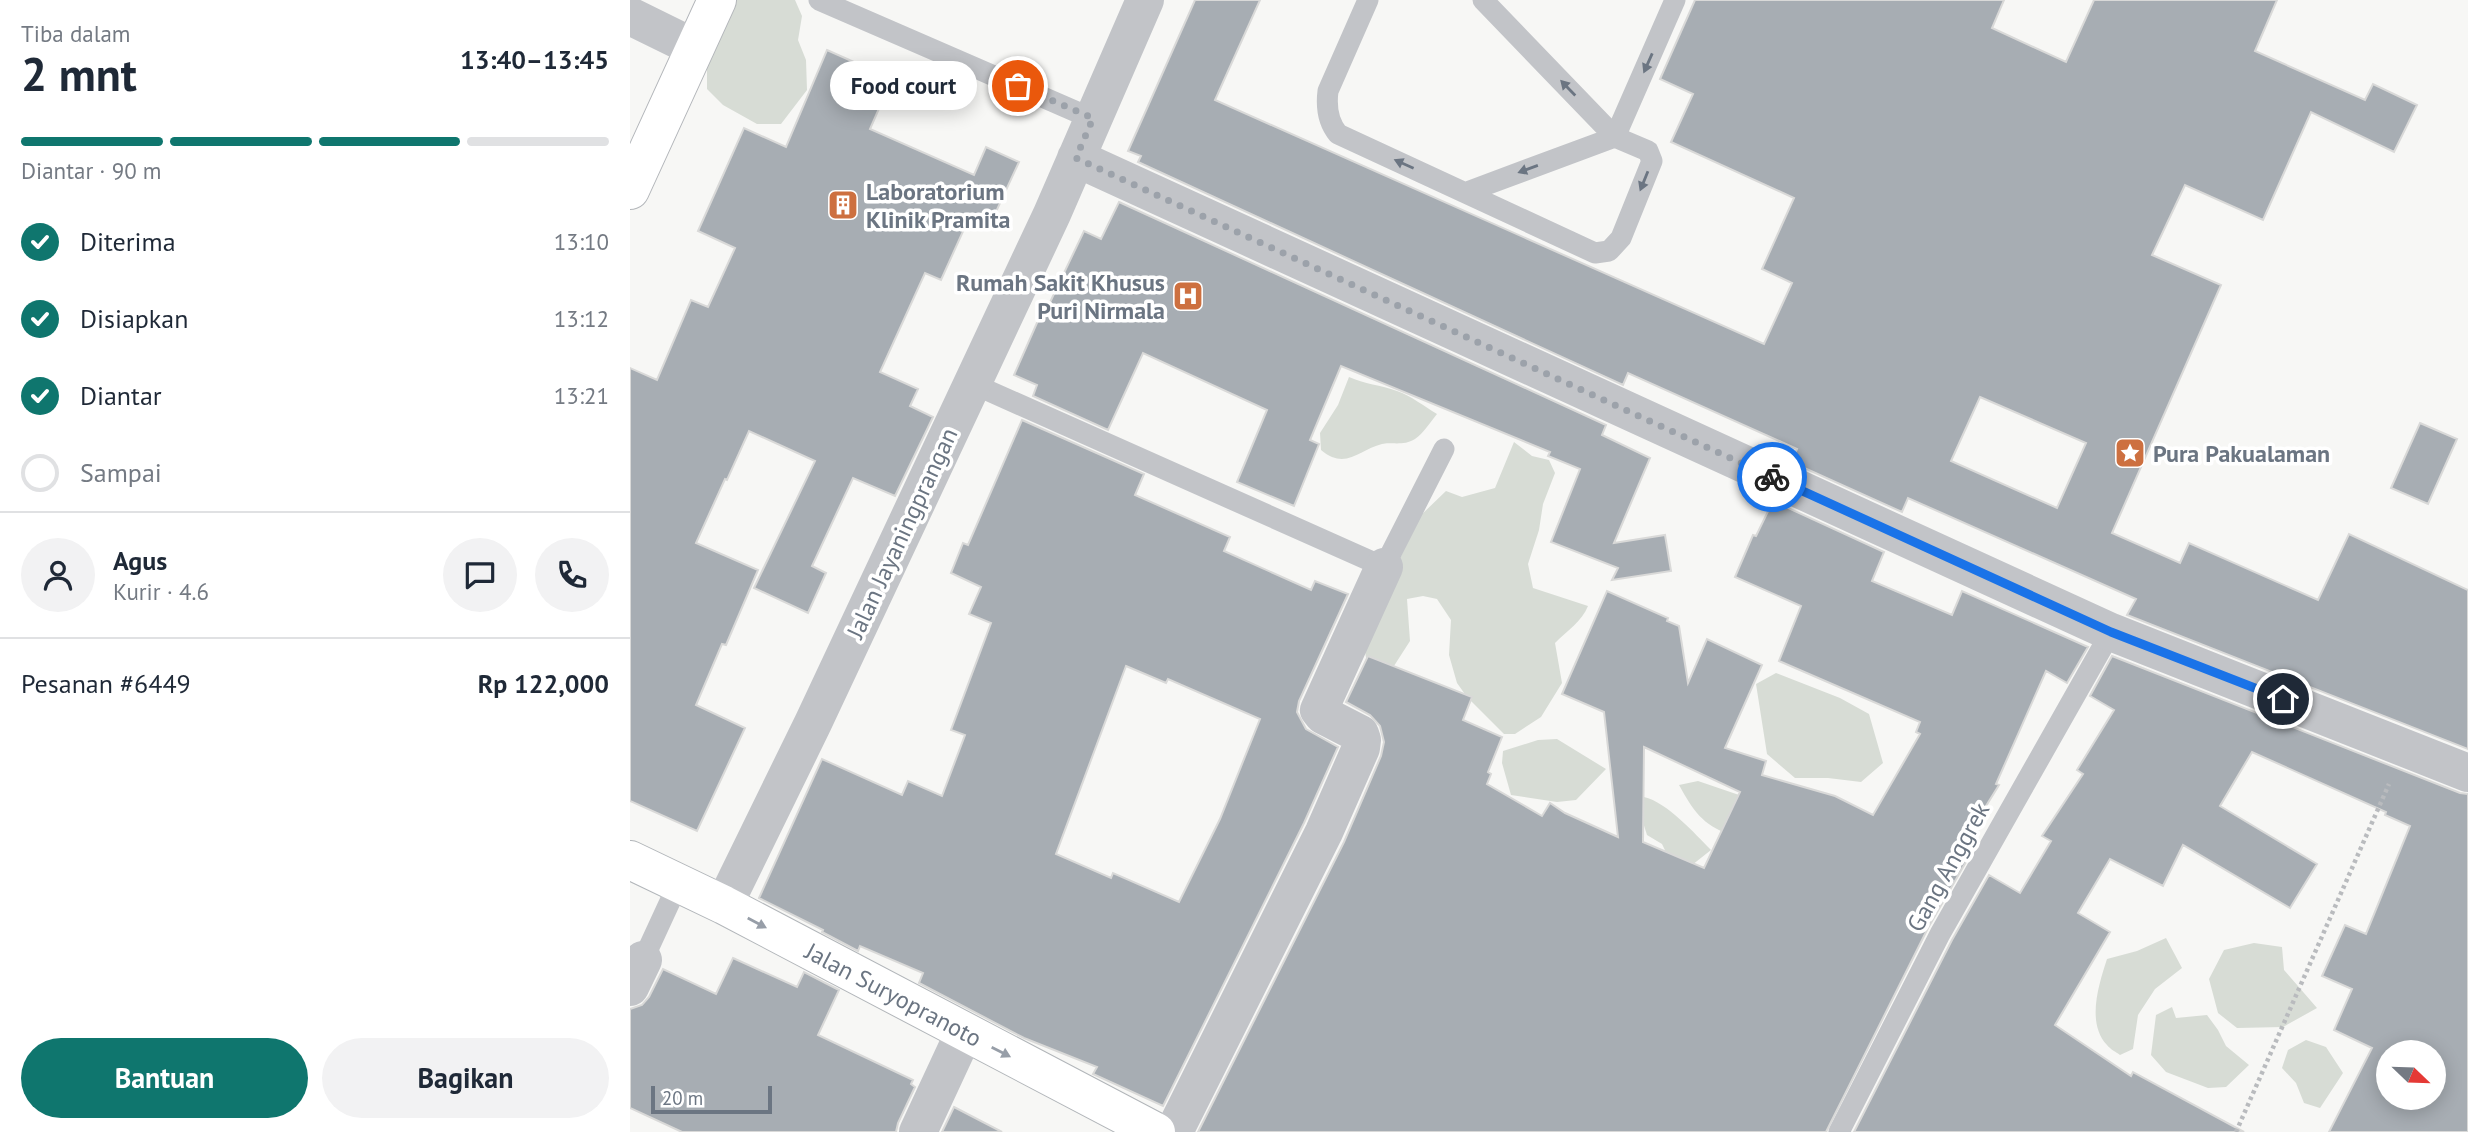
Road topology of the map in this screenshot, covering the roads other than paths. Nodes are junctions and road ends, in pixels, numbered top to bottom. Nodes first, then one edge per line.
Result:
1 (717, 0) edge
2 (819, 0) edge
3 (1145, 0) edge
4 (1368, 0) edge
5 (1483, 0) edge
6 (1675, 0) edge
7 (630, 16) edge
8 (695, 48) junction
9 (1093, 118) junction
10 (1615, 137) junction
11 (1076, 158) junction
12 (630, 190) edge
13 (1467, 192) junction
14 (971, 383) junction
15 (1444, 450) dead end
16 (1384, 567) junction
17 (2111, 632) junction
18 (2468, 774) edge
19 (630, 860) edge
20 (678, 882) junction
21 (724, 905) junction
22 (636, 974) edge
23 (964, 1033) junction
24 (918, 1132) edge
25 (1156, 1132) edge
26 (1174, 1132) edge
27 (1839, 1132) edge

1 - 8 main road
2 - 9 lane
3 - 9 street, Jalan Jayaningprangan
13 -> 4 lane
10 -> 5 lane
6 -> 10 lane
7 - 8 street
8 - 12 main road
9 - 11 street, Jalan Jayaningprangan
10 -> 13 lane
10 -> 13 lane
11 - 14 street, Jalan Jayaningprangan
11 - 17 street
14 - 16 lane
14 - 21 street, Jalan Jayaningprangan
15 - 16 lane
16 - 26 street
17 - 18 street
17 - 27 lane, Gang Anggrek
19 - 20 main road, Jalan Suryopranoto
20 - 21 main road, Jalan Suryopranoto
20 - 22 lane
21 -> 23 main road, Jalan Suryopranoto
23 - 24 street
23 -> 25 main road, Jalan Suryopranoto

